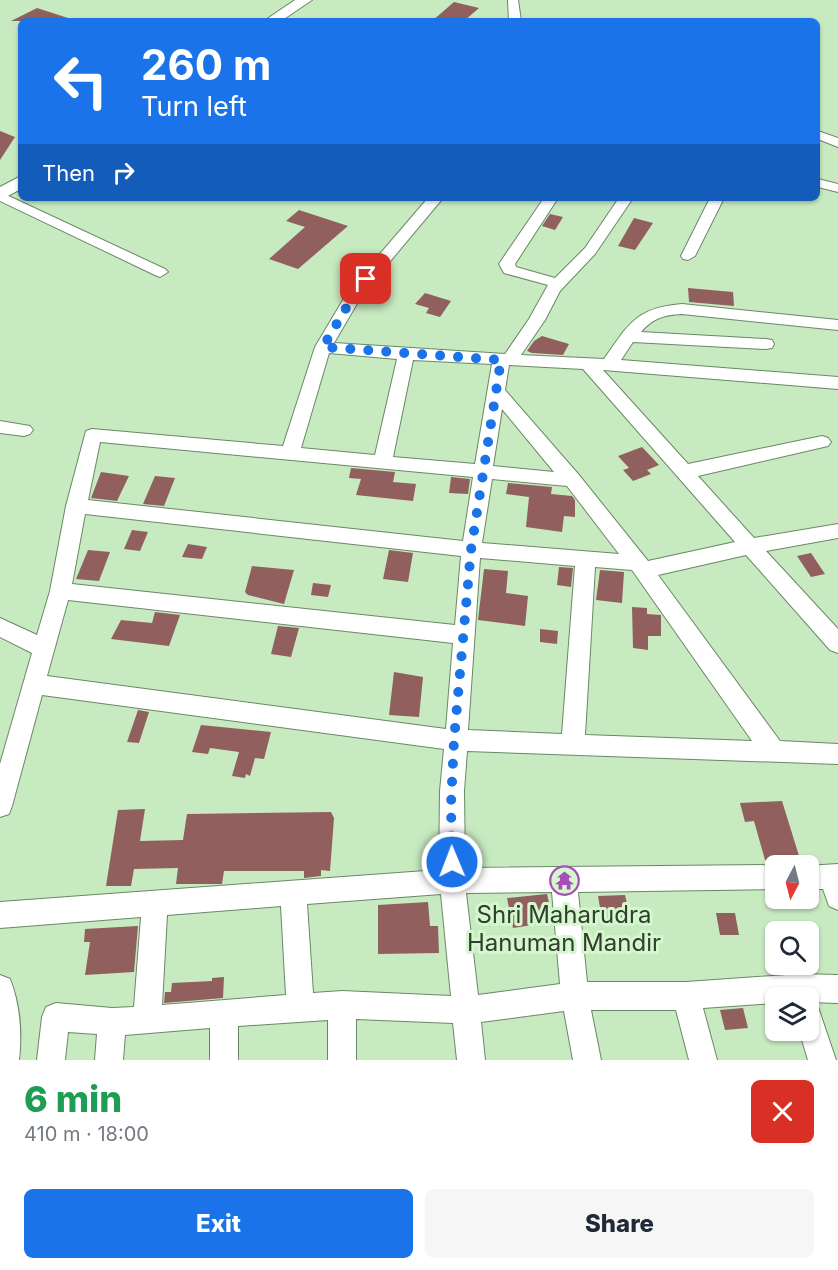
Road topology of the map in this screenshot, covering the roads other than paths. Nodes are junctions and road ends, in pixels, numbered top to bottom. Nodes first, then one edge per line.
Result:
1 (305, 0) edge
2 (513, 0) edge
3 (276, 18) edge
4 (515, 18) edge
5 (820, 136) edge
6 (838, 143) edge
7 (18, 183) edge
8 (820, 184) edge
9 (838, 188) edge
10 (0, 195) edge
11 (433, 201) edge
12 (549, 201) edge
13 (624, 201) edge
14 (716, 201) edge
15 (688, 256) dead end
16 (160, 272) dead end
17 (558, 283) junction
18 (838, 325) edge
19 (631, 337) junction
20 (766, 344) dead end
21 (323, 347) junction
22 (406, 354) junction
23 (505, 359) junction
24 (588, 364) junction
25 (609, 364) junction
26 (838, 383) edge
27 (496, 391) junction
28 (0, 427) edge
29 (24, 430) dead end
30 (822, 442) dead end
31 (290, 453) junction
32 (383, 461) junction
33 (483, 471) junction
34 (684, 472) junction
35 (572, 480) junction
36 (76, 506) junction
37 (838, 531) edge
38 (750, 546) junction
39 (471, 550) junction
40 (585, 559) junction
41 (641, 567) junction
42 (60, 591) junction
43 (0, 627) edge
44 (464, 635) junction
45 (838, 644) edge
46 (43, 648) junction
47 (33, 684) junction
48 (454, 740) junction
49 (573, 744) junction
50 (773, 751) junction
51 (838, 754) edge
52 (0, 806) edge
53 (765, 877) edge
54 (564, 881) junction
55 (452, 882) junction
56 (293, 893) junction
57 (155, 903) junction
58 (0, 915) edge
59 (0, 989) edge
60 (838, 989) edge
61 (819, 991) edge
62 (765, 994) edge
63 (575, 996) junction
64 (686, 996) junction
65 (342, 1005) junction
66 (300, 1009) junction
67 (466, 1010) junction
68 (224, 1015) junction
69 (147, 1020) junction
70 (112, 1022) junction
71 (816, 1041) edge
72 (5, 1060) edge
73 (51, 1060) edge
74 (110, 1060) edge
75 (224, 1060) edge
76 (342, 1060) edge
77 (471, 1060) edge
78 (587, 1060) edge
79 (703, 1060) edge
80 (822, 1060) edge

1 - 3 main road
2 - 4 street
5 - 6 street
7 - 10 main road
8 - 9 street
10 - 16 street
11 - 21 street
12 - 17 street
13 - 17 street
14 - 15 street
17 - 23 street
18 - 19 street
19 - 20 street
19 - 25 street
21 - 22 street
21 - 31 street
22 - 23 street
22 - 32 street
23 - 24 street
23 - 27 street
24 - 25 street
24 - 34 street
25 - 26 street
27 - 33 street
27 - 35 street
28 - 29 street
30 - 34 street
31 - 32 street
31 - 36 street
32 - 33 street
33 - 35 street
33 - 39 street
34 - 38 street
35 - 41 street
36 - 39 street
36 - 42 street
37 - 38 street
38 - 41 street
38 - 45 street
39 - 40 street
39 - 44 street
40 - 41 street
40 - 49 street
41 - 50 street
42 - 44 street
42 - 46 street
43 - 46 street
44 - 48 street
46 - 47 street
47 - 48 street
47 - 52 street
48 - 49 street
48 - 55 street
49 - 50 street
50 - 51 street
53 - 54 street
54 - 55 street
54 - 63 street
55 - 56 street
55 - 67 street
56 - 57 street
56 - 66 street
57 - 58 street
57 - 69 street
59 - 72 street
60 - 61 street
62 - 64 street
63 - 64 street
63 - 67 street
63 - 78 street
64 - 79 street
65 - 66 street
65 - 67 street
65 - 76 street
66 - 68 street
67 - 77 street
68 - 69 street
68 - 75 street
69 - 70 street
70 - 73 street
70 - 74 street
71 - 80 street

